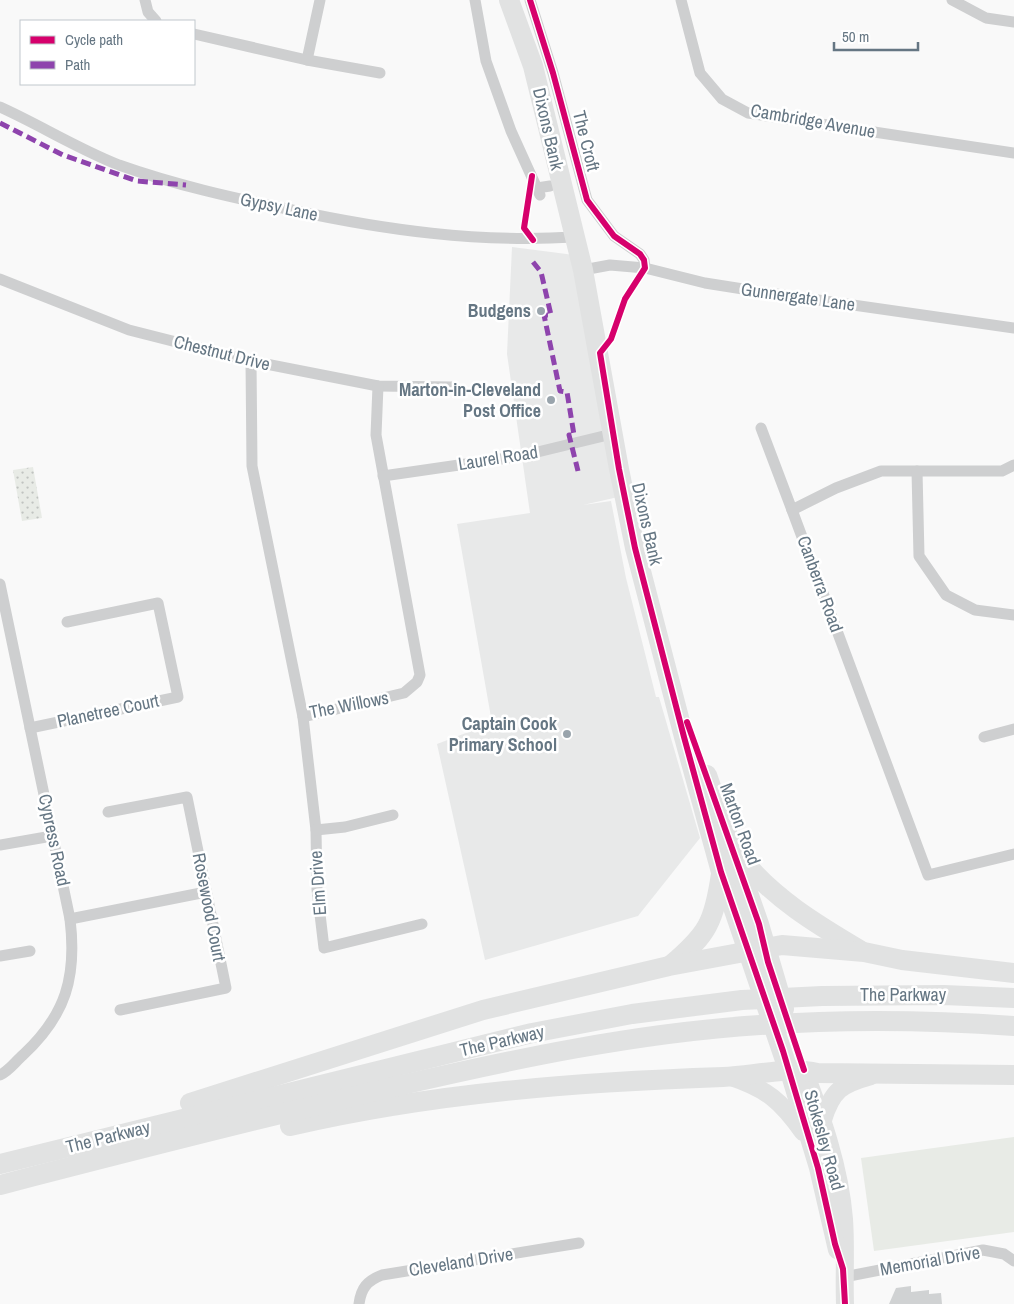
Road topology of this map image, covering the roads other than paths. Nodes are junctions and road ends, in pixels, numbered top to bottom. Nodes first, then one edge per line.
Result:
1 (145, 0) edge
2 (320, 0) edge
3 (475, 0) edge
4 (509, 0) edge
5 (530, 0) edge
6 (680, 0) edge
7 (952, 0) edge
8 (155, 20) edge
9 (1014, 22) edge
10 (195, 34) edge
11 (307, 60) junction
12 (380, 73) dead end
13 (0, 107) edge
14 (1014, 153) edge
15 (550, 186) dead end
16 (574, 237) junction
17 (645, 268) junction
18 (583, 270) junction
19 (0, 280) edge
20 (1014, 328) edge
21 (251, 361) junction
22 (378, 386) junction
23 (452, 387) dead end
24 (761, 428) dead end
25 (612, 434) junction
26 (1014, 465) edge
27 (917, 471) junction
28 (383, 476) junction
29 (792, 510) junction
30 (0, 584) edge
31 (1014, 615) edge
32 (67, 622) dead end
33 (6, 638) edge
34 (676, 700) joint
35 (303, 717) junction
36 (30, 728) junction
37 (1014, 729) edge
38 (984, 736) dead end
39 (108, 812) dead end
40 (393, 815) dead end
41 (716, 823) junction
42 (316, 830) junction
43 (52, 836) junction
44 (0, 845) edge
45 (733, 849) junction
46 (1014, 854) edge
47 (721, 872) junction
48 (206, 892) junction
49 (70, 919) junction
50 (422, 924) dead end
51 (30, 951) dead end
52 (864, 952) junction
53 (0, 956) edge
54 (759, 956) junction
55 (669, 966) junction
56 (1014, 973) edge
57 (1014, 998) edge
58 (120, 1010) dead end
59 (1014, 1026) edge
60 (797, 1071) junction
61 (881, 1073) junction
62 (0, 1075) edge
63 (1014, 1075) edge
64 (729, 1077) junction
65 (822, 1120) junction
66 (78, 1145) junction
67 (812, 1145) junction
68 (103, 1159) junction
69 (0, 1164) edge
70 (0, 1184) edge
71 (579, 1243) dead end
72 (1014, 1261) edge
73 (844, 1273) junction
74 (360, 1304) edge
75 (845, 1304) edge

1 - 8 street
2 - 11 street
3 - 15 street
4 - 16 highway, Dixons Bank
5 - 17 street, The Croft
6 - 14 street, Cambridge Avenue
7 - 9 street
10 - 11 street
11 - 12 street
13 - 16 street, Gypsy Lane
16 - 18 highway, Dixons Bank
17 - 18 street, Gunnergate Lane
17 - 20 street, Gunnergate Lane
18 - 25 highway, Dixons Bank
19 - 21 street, Chestnut Drive
21 - 22 street, Chestnut Drive
21 - 35 street, The Willows
22 - 23 street, Chestnut Drive
22 - 28 street, The Willows
24 - 29 street, Canberra Road
25 - 28 street, Laurel Road
25 - 34 highway, Dixons Bank
26 - 27 street
27 - 29 street
27 - 31 street
28 - 35 street, The Willows
29 - 46 street, Canberra Road
30 - 33 street, Cypress Road
32 - 36 street, Planetree Court
33 - 36 street, Cypress Road
34 - 41 highway, Marton Road
35 - 42 street, Elm Drive
36 - 43 street, Cypress Road
37 - 38 street
39 - 48 street, Rosewood Court
40 - 42 street
41 - 45 highway, Marton Road
41 - 47 highway, Stokesley Road
42 - 50 street, Elm Drive
43 - 44 street
43 - 49 street, Cypress Road
45 - 52 highway
45 - 54 highway, Marton Road
47 - 54 highway, Stokesley Road
47 - 55 highway
48 - 49 street
48 - 58 street, Rosewood Court
49 - 62 street, Cypress Road
51 - 53 street
52 - 54 highway
52 - 56 highway
54 - 55 highway
54 - 60 highway, Stokesley Road
55 - 66 highway
57 - 66 highway, The Parkway
59 - 68 highway, The Parkway
60 - 61 highway
60 - 64 highway
60 - 65 main road, Stokesley Road
60 - 67 main road, Stokesley Road
61 - 63 highway
61 - 65 main road
64 - 67 main road
64 - 68 highway
65 - 73 main road, Stokesley Road
66 - 69 highway, The Parkway
67 - 73 main road, Stokesley Road
68 - 70 highway, The Parkway
71 - 74 street, Cleveland Drive
72 - 73 street, Memorial Drive
73 - 75 main road, Stokesley Road

